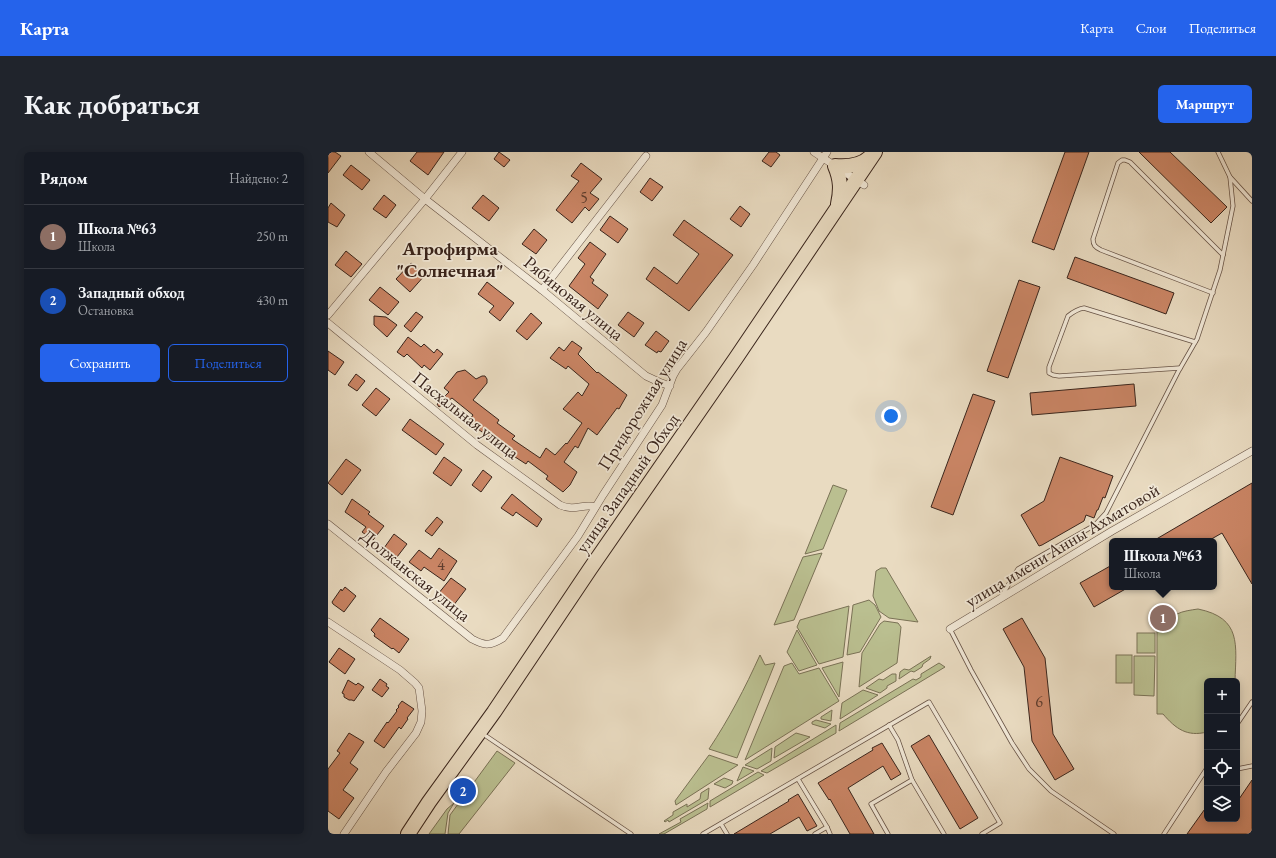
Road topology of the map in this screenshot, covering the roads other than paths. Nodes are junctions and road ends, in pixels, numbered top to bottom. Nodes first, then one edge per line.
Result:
1 (369, 152) edge
2 (462, 152) edge
3 (814, 152) edge
4 (828, 152) edge
5 (875, 152) edge
6 (886, 152) edge
7 (1218, 152) edge
8 (646, 156) dead end
9 (823, 158) junction
10 (835, 166) junction
11 (1230, 177) junction
12 (860, 183) junction
13 (425, 199) junction
14 (1252, 201) edge
15 (837, 210) junction
16 (1223, 255) junction
17 (542, 290) junction
18 (1213, 293) junction
19 (328, 315) edge
20 (328, 323) edge
21 (1195, 342) junction
22 (1180, 368) junction
23 (670, 386) junction
24 (1252, 451) edge
25 (595, 507) junction
26 (328, 524) edge
27 (999, 599) junction
28 (328, 622) edge
29 (950, 629) joint
30 (488, 645) joint
31 (1252, 702) edge
32 (1240, 720) edge
33 (889, 725) junction
34 (486, 736) junction
35 (1252, 766) edge
36 (1240, 768) edge
37 (1204, 774) edge
38 (798, 778) junction
39 (912, 780) junction
40 (721, 824) junction
41 (827, 827) junction
42 (344, 834) edge
43 (408, 834) edge
44 (420, 834) edge
45 (631, 834) edge
46 (703, 834) edge
47 (727, 834) edge
48 (815, 834) edge
49 (830, 834) edge
50 (888, 834) edge
51 (944, 834) edge
52 (982, 834) edge
53 (1114, 834) edge
54 (1164, 834) edge

1 - 13 street, Рябиновая улица
2 - 13 street
3 - 9 street
4 - 9 street, Придорожная улица
5 - 10 highway
5 - 12 highway, улица Западный Обход
6 - 12 highway, улица Западный Обход
7 - 11 lane
8 - 17 street
9 - 10 street
9 - 23 street, Придорожная улица
10 - 12 street
10 - 15 highway
11 - 14 lane
11 - 16 lane
12 - 15 highway, улица Западный Обход
12 - 34 highway, улица Западный Обход
13 - 17 street, Рябиновая улица
13 - 19 street
15 - 43 highway, улица Западный Обход
16 - 18 lane
16 - 18 lane
17 - 23 street, Рябиновая улица
18 - 21 lane
20 - 25 street, Пасхальная улица
21 - 22 lane
21 - 22 lane
22 - 27 lane
23 - 25 street, Придорожная улица
24 - 27 street, улица имени Анны Ахматовой
25 - 30 street, Придорожная улица
26 - 30 street, Должанская улица
27 - 29 street, улица имени Анны Ахматовой
28 - 42 street
29 - 53 lane
31 - 32 lane
33 - 38 lane
33 - 39 lane
33 - 52 lane
34 - 44 highway, улица Западный Обход
34 - 45 lane
35 - 36 lane
37 - 54 lane
38 - 40 lane
38 - 41 lane
39 - 50 lane
39 - 51 lane
40 - 46 lane
40 - 47 lane
41 - 48 lane
41 - 49 lane

